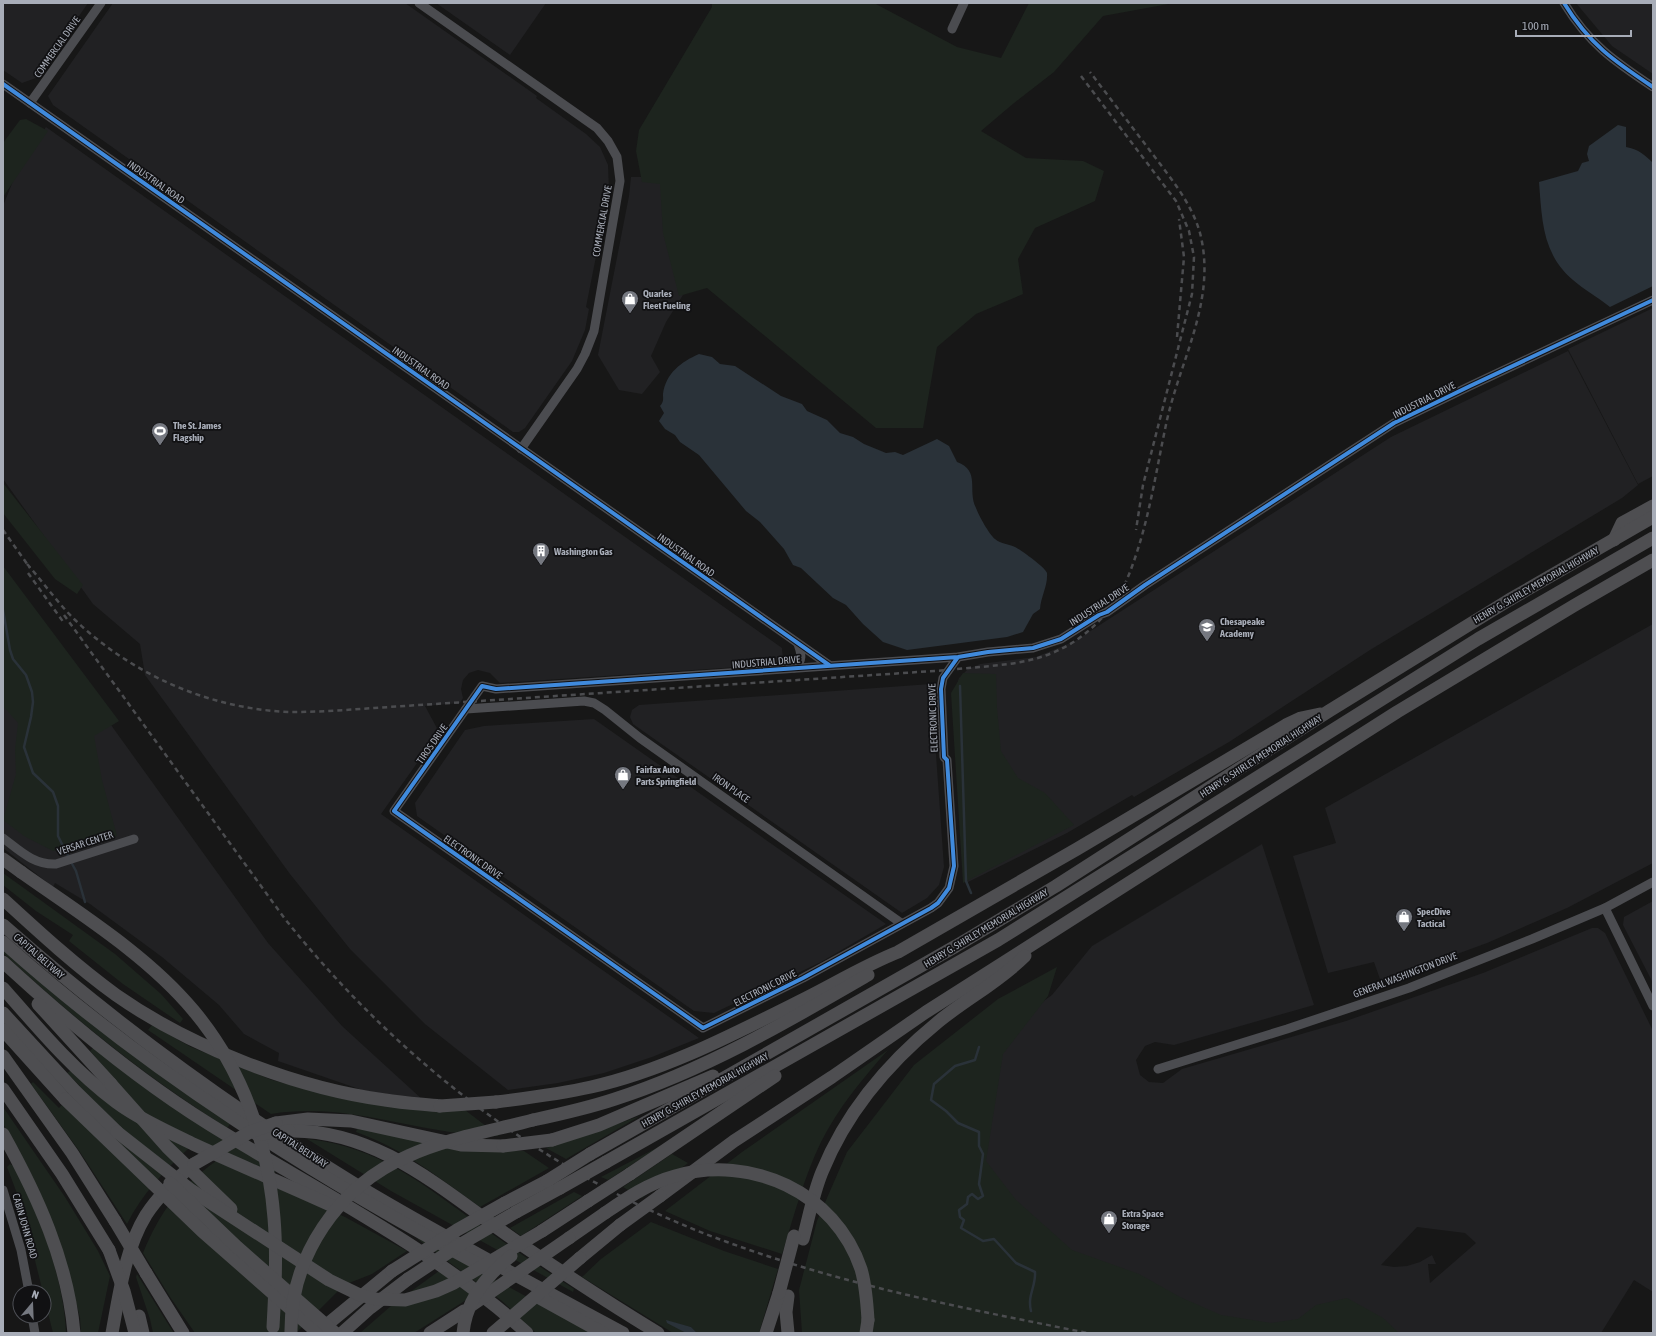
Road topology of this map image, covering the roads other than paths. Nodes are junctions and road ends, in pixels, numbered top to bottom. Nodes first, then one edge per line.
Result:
1 (101, 3) edge
2 (419, 3) edge
3 (964, 3) edge
4 (1564, 3) edge
5 (952, 30) dead end
6 (3, 84) edge
7 (1653, 87) edge
8 (30, 103) junction
9 (1653, 300) edge
10 (521, 449) junction
11 (1653, 506) edge
12 (1653, 517) edge
13 (1653, 538) edge
14 (1614, 540) junction
15 (1653, 560) edge
16 (798, 644) junction
17 (958, 657) junction
18 (829, 665) junction
19 (794, 668) junction
20 (482, 686) joint
21 (466, 709) junction
22 (1329, 712) junction
23 (394, 811) joint
24 (3, 838) edge
25 (134, 839) dead end
26 (3, 859) edge
27 (1653, 882) edge
28 (3, 899) edge
29 (1605, 908) junction
30 (901, 923) junction
31 (3, 925) edge
32 (1042, 939) junction
33 (3, 942) edge
34 (898, 952) junction
35 (3, 963) edge
36 (3, 988) edge
37 (1653, 1006) edge
38 (3, 1013) edge
39 (850, 1025) junction
40 (3, 1030) edge
41 (3, 1056) edge
42 (742, 1069) junction
43 (1158, 1069) dead end
44 (3, 1089) edge
45 (70, 1095) junction
46 (117, 1132) junction
47 (3, 1134) edge
48 (221, 1148) junction
49 (3, 1190) edge
50 (379, 1226) junction
51 (542, 1231) junction
52 (273, 1243) junction
53 (109, 1250) junction
54 (28, 1284) edge
55 (783, 1295) junction
56 (868, 1329) edge
57 (74, 1333) edge
58 (112, 1333) edge
59 (134, 1333) edge
60 (143, 1333) edge
61 (183, 1333) edge
62 (273, 1333) edge
63 (290, 1333) edge
64 (318, 1333) edge
65 (335, 1333) edge
66 (342, 1333) edge
67 (430, 1333) edge
68 (463, 1333) edge
69 (493, 1333) edge
70 (527, 1333) edge
71 (603, 1333) edge
72 (623, 1333) edge
73 (658, 1333) edge
74 (766, 1333) edge
75 (788, 1333) edge

1 - 8 street, COMMERCIAL DRIVE
2 - 10 street, COMMERCIAL DRIVE
3 - 5 street
4 - 7 street
6 - 8 street, INDUSTRIAL ROAD
8 - 10 street, INDUSTRIAL ROAD
9 - 17 street, INDUSTRIAL DRIVE
10 - 16 street, INDUSTRIAL ROAD
11 - 14 highway
12 - 14 highway, HENRY G. SHIRLEY MEMORIAL HIGHWAY
13 - 39 highway
14 - 22 highway, HENRY G. SHIRLEY MEMORIAL HIGHWAY
15 - 32 highway
16 - 18 street, INDUSTRIAL ROAD
16 - 19 street
17 - 18 street, INDUSTRIAL DRIVE
17 - 30 street, ELECTRONIC DRIVE
18 - 19 street, INDUSTRIAL DRIVE
19 - 20 street, INDUSTRIAL DRIVE
20 - 21 street, TIROS DRIVE
21 - 23 street, TIROS DRIVE
21 - 30 street, IRON PLACE
22 - 34 highway
22 - 42 highway, HENRY G. SHIRLEY MEMORIAL HIGHWAY
23 - 30 street, ELECTRONIC DRIVE
24 - 25 street, VERSAR CENTER
26 - 62 highway, bridge
27 - 29 street, GENERAL WASHINGTON DRIVE
28 - 34 highway, bridge
29 - 37 street
29 - 43 street, GENERAL WASHINGTON DRIVE
31 - 72 highway, CAPITAL BELTWAY
32 - 55 highway
32 - 69 highway, bridge
33 - 71 highway
34 - 63 highway, bridge
35 - 50 highway
35 - 52 highway, bridge
36 - 50 highway
38 - 45 highway
39 - 51 highway, bridge
39 - 66 highway, bridge
40 - 45 highway
41 - 61 highway, bridge
42 - 48 highway, bridge
42 - 64 highway, HENRY G. SHIRLEY MEMORIAL HIGHWAY, bridge
44 - 53 highway
45 - 46 highway
45 - 64 highway, bridge
46 - 52 highway, bridge
46 - 65 highway, bridge
47 - 57 highway
48 - 58 highway, bridge
48 - 73 highway, bridge
49 - 54 street, CABIN JOHN ROAD
50 - 70 highway
51 - 52 highway, bridge
51 - 68 highway, bridge
53 - 59 highway, bridge
53 - 60 highway, bridge
55 - 74 highway
55 - 75 highway
56 - 67 highway, bridge

